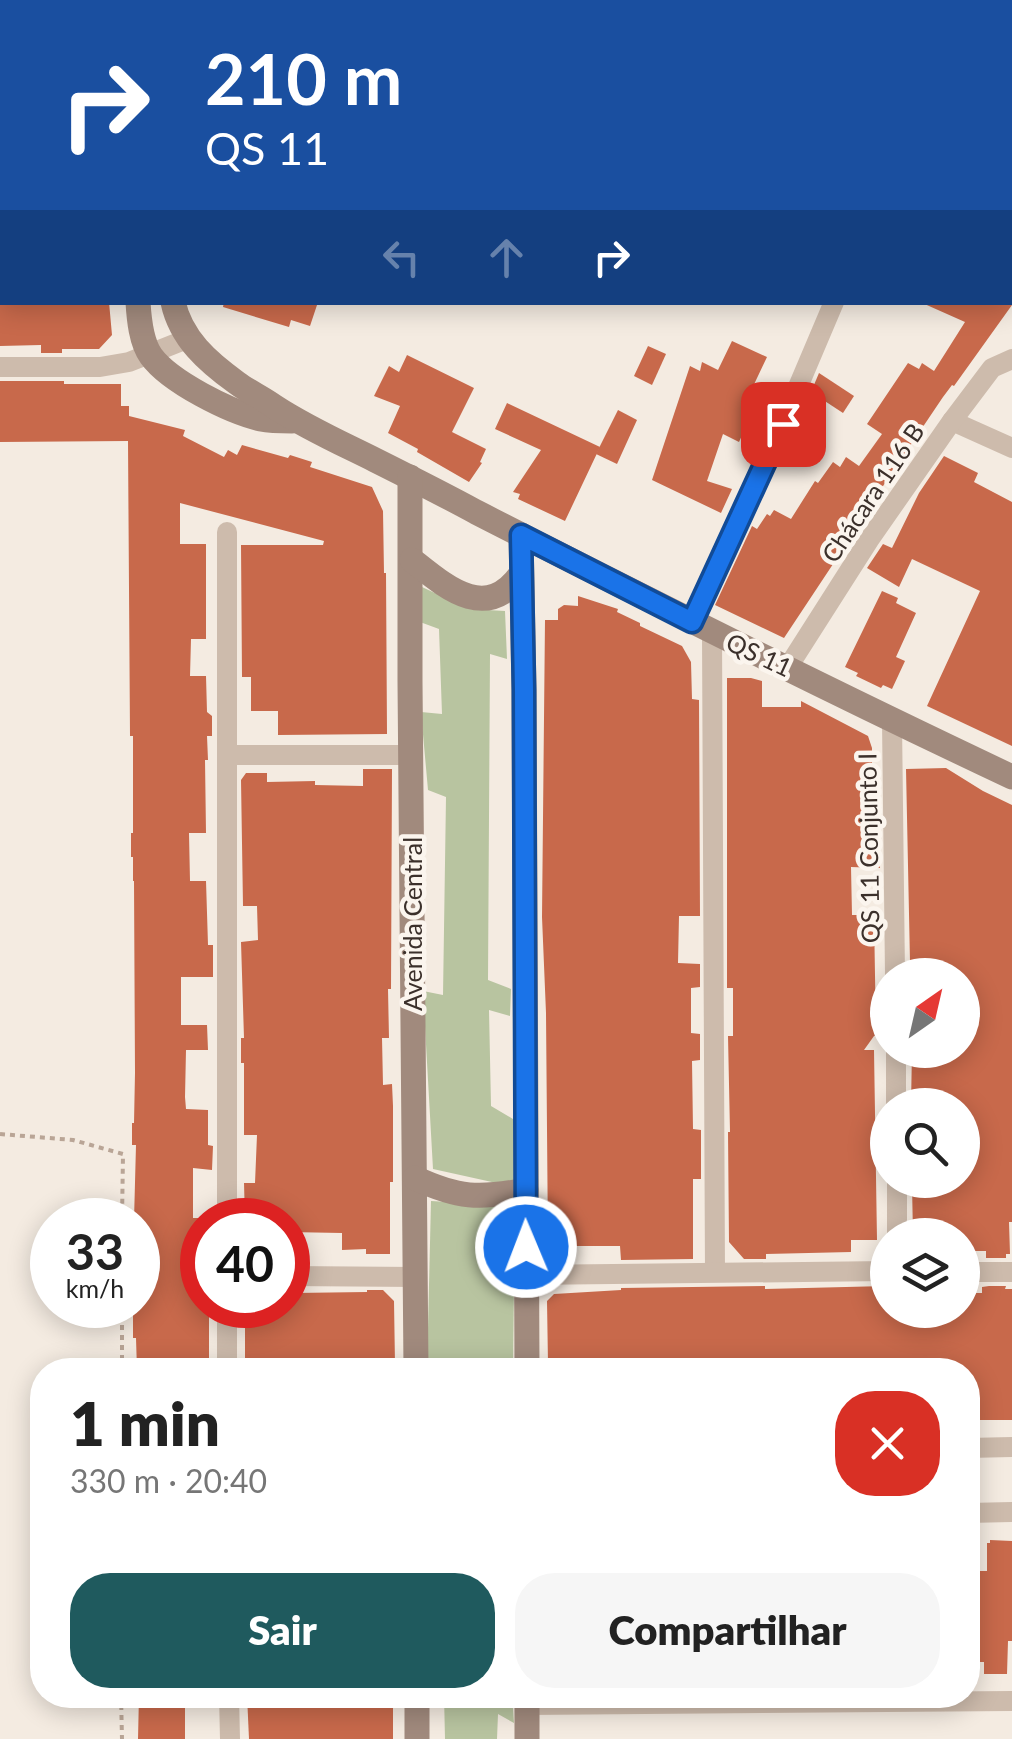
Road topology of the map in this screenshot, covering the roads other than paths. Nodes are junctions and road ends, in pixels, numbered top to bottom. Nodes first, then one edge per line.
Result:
1 (138, 305) edge
2 (173, 305) edge
3 (833, 305) edge
4 (187, 339) junction
5 (150, 355) junction
6 (1012, 359) edge
7 (0, 367) edge
8 (295, 420) junction
9 (952, 421) junction
10 (1012, 448) edge
11 (410, 478) junction
12 (227, 532) dead end
13 (521, 535) junction
14 (412, 560) junction
15 (521, 574) junction
16 (702, 628) junction
17 (788, 667) junction
18 (892, 721) junction
19 (411, 754) junction
20 (228, 755) junction
21 (1012, 777) edge
22 (895, 958) edge
23 (415, 1178) junction
24 (526, 1190) junction
25 (227, 1198) edge
26 (870, 1271) edge
27 (715, 1272) junction
28 (980, 1272) edge
29 (1012, 1272) edge
30 (527, 1275) junction
31 (310, 1276) edge
32 (416, 1277) junction
33 (227, 1328) edge
34 (227, 1358) edge
35 (416, 1358) edge
36 (527, 1358) edge
37 (1012, 1447) edge
38 (980, 1448) edge
39 (1012, 1512) edge
40 (980, 1513) edge
41 (980, 1701) edge
42 (1012, 1701) edge
43 (230, 1708) edge
44 (417, 1708) edge
45 (528, 1708) edge
46 (230, 1739) edge
47 (417, 1739) edge
48 (527, 1739) edge

1 - 5 street
2 - 4 street
3 - 16 street
4 - 5 street
4 - 8 street, QS 11
5 - 7 street
5 - 8 street, QS 11
6 - 9 street, Chácara 116 B
8 - 11 street, QS 11
9 - 10 street
9 - 17 street, Chácara 116 B
11 - 13 street, QS 11
11 - 14 street, Avenida Central
12 - 20 street
13 - 15 street
13 - 16 street, QS 11
14 - 15 street
14 - 19 street, Avenida Central
15 - 24 street
16 - 17 street, QS 11
16 - 27 street
17 - 18 street, QS 11
18 - 21 street, QS 11
18 - 22 street, QS 11 Conjunto I
19 - 20 street
19 - 23 street, Avenida Central
20 - 25 street
23 - 24 street
23 - 32 street, Avenida Central
24 - 30 street
26 - 27 street
27 - 30 street
28 - 29 street
30 - 36 street
31 - 32 street
32 - 35 street, Avenida Central
33 - 34 street
37 - 38 street
39 - 40 street
41 - 42 street
43 - 46 street
44 - 47 street
45 - 48 street

